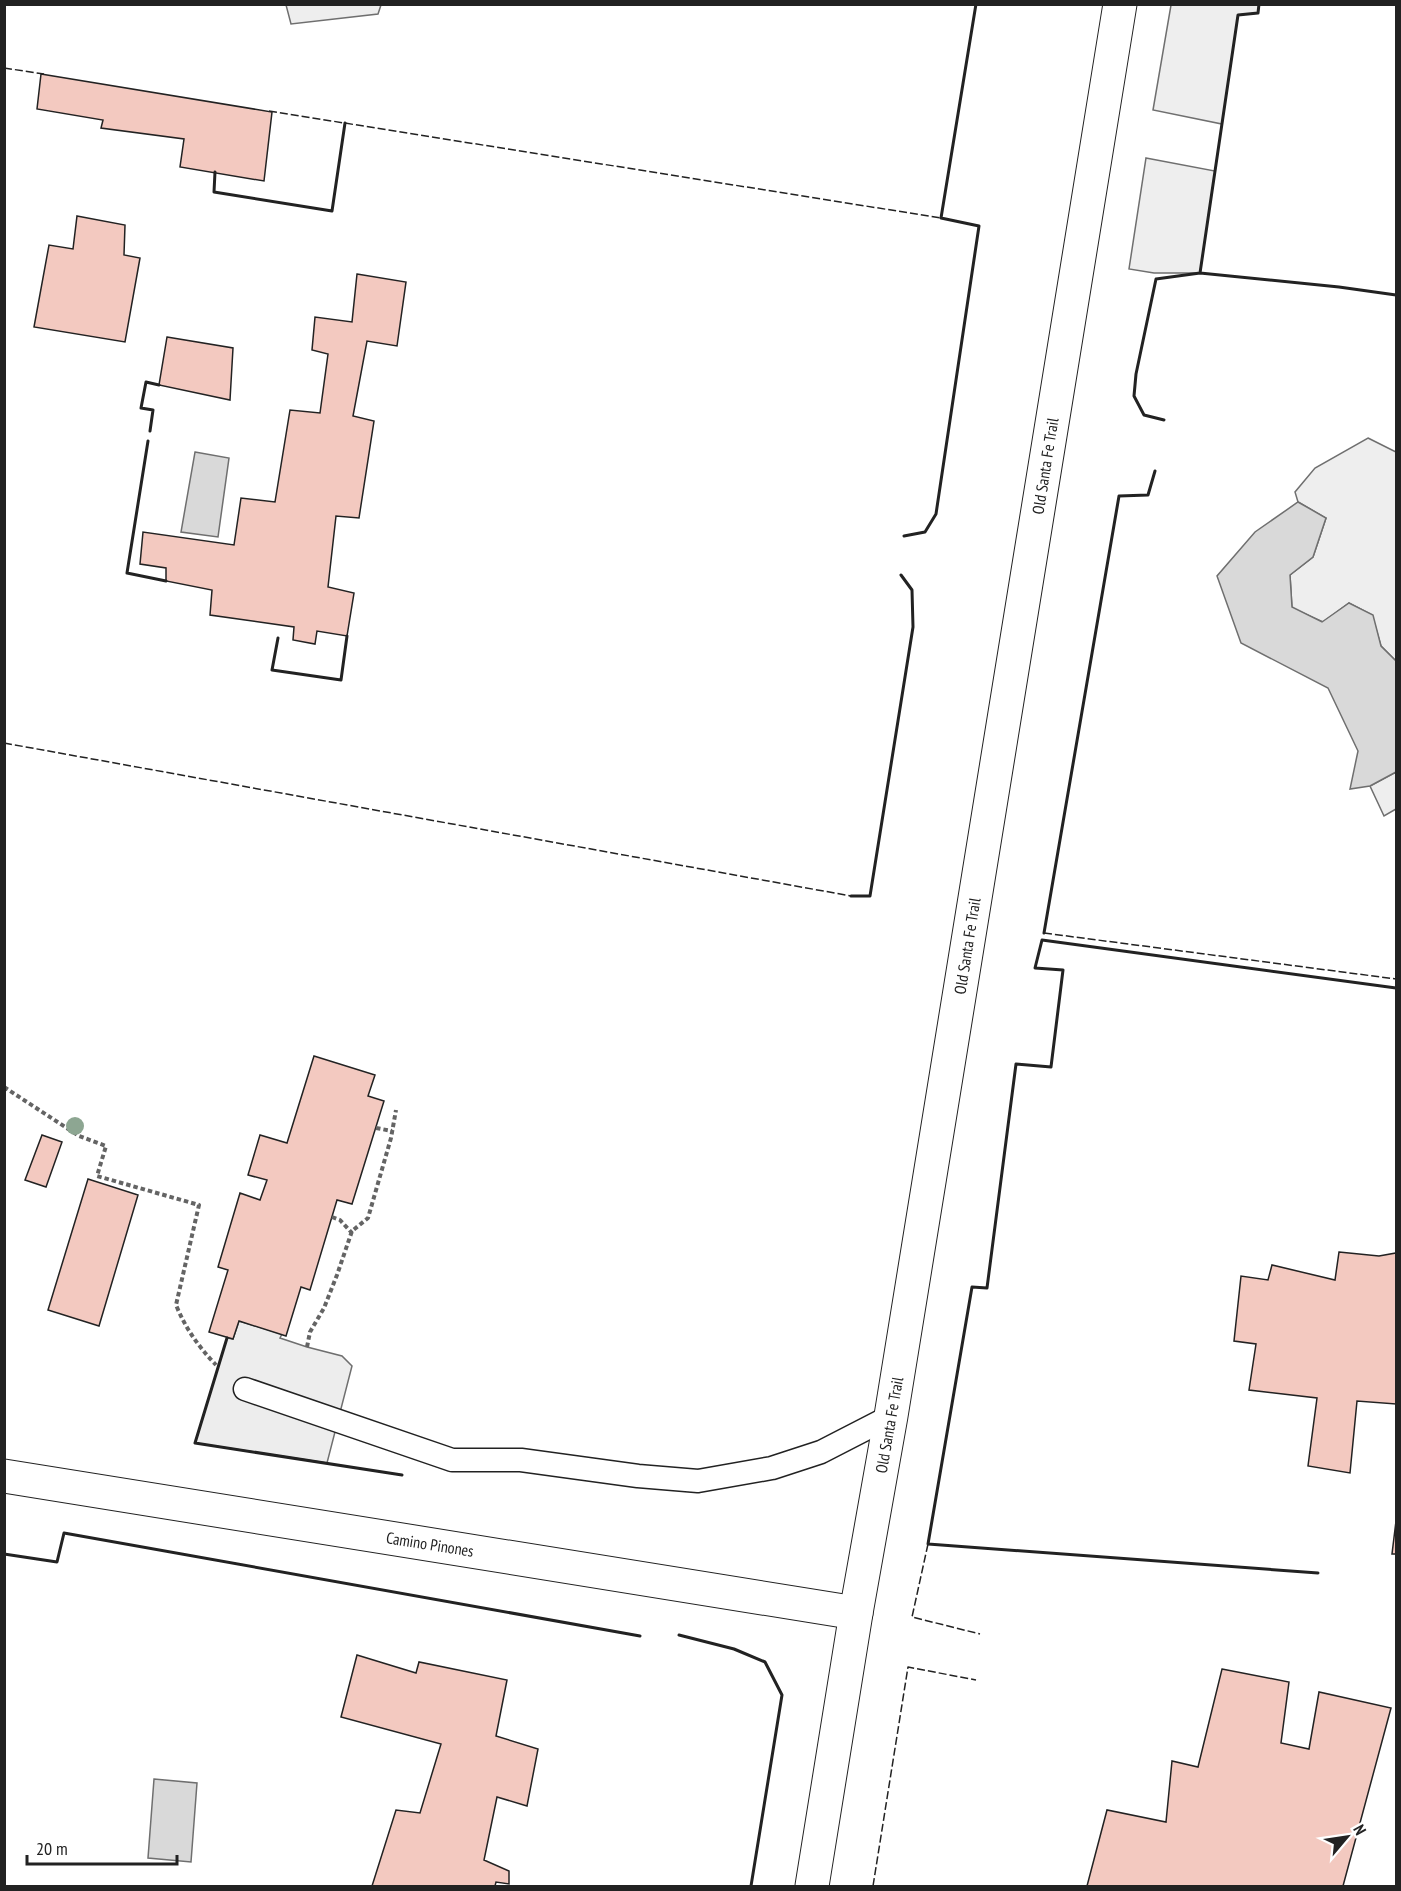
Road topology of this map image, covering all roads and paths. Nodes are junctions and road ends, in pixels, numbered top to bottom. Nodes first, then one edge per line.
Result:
1 (1120, 4) edge
2 (4, 1087) edge
3 (396, 1110) dead end
4 (376, 1128) dead end
5 (392, 1131) junction
6 (332, 1217) dead end
7 (352, 1233) junction
8 (307, 1347) dead end
9 (219, 1367) dead end
10 (245, 1389) dead end
11 (891, 1416) junction
12 (4, 1476) edge
13 (856, 1613) junction
14 (812, 1887) edge

1 - 11 street, Old Santa Fe Trail
2 - 9 path
3 - 5 path
4 - 5 path
5 - 7 path
6 - 7 path
7 - 8 path
10 - 11 lane
11 - 13 street, Old Santa Fe Trail
12 - 13 street, Camino Pinones
13 - 14 street, Old Santa Fe Trail

